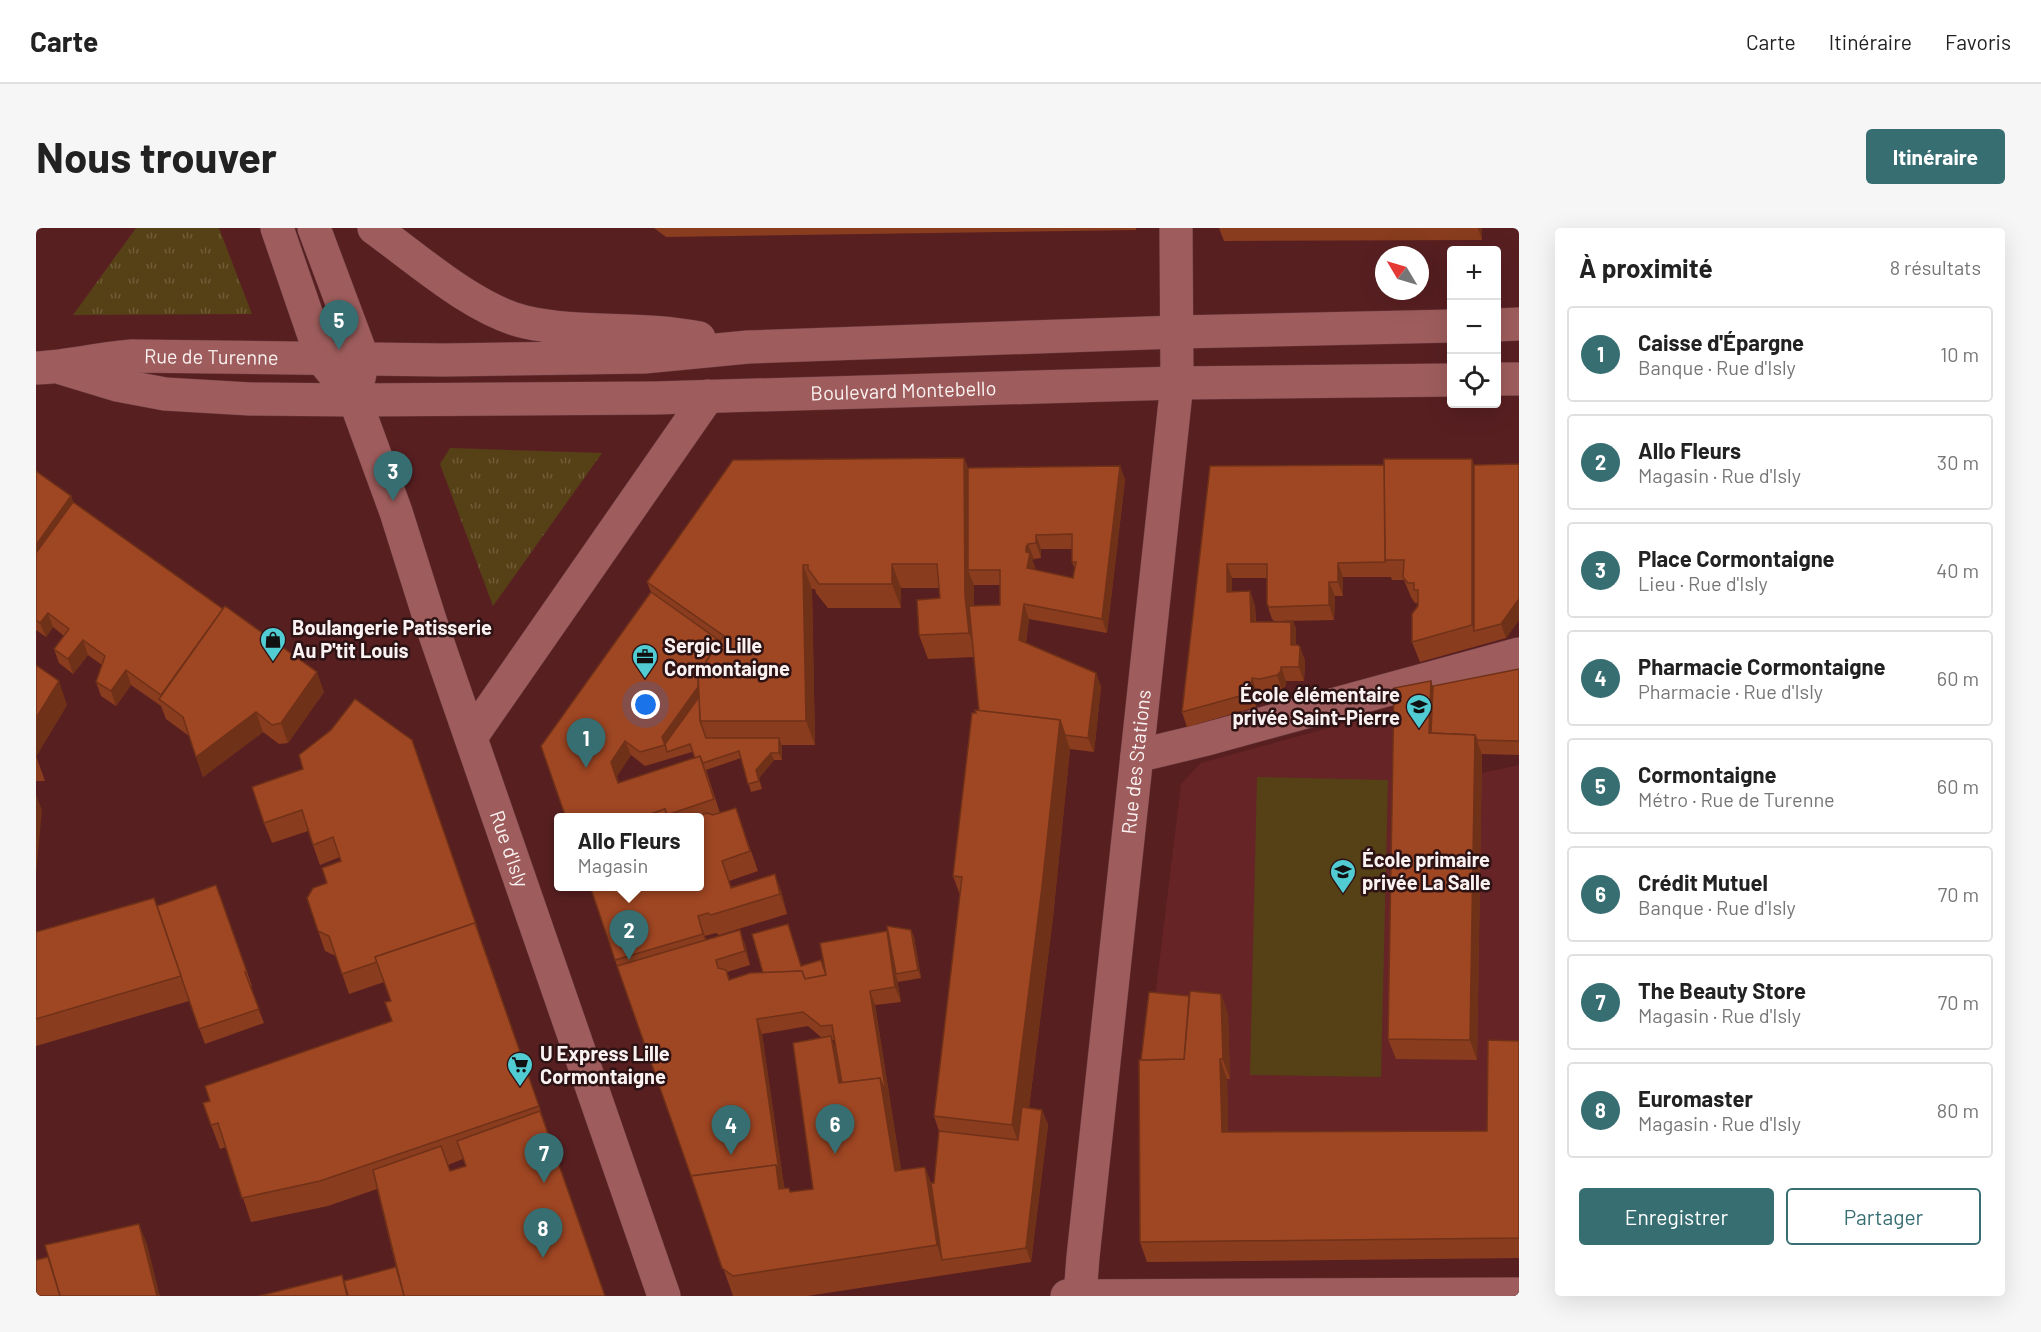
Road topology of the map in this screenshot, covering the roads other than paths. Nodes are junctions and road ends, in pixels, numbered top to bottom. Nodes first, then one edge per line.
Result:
1 (277, 228) edge
2 (314, 228) edge
3 (374, 228) edge
4 (1176, 228) edge
5 (1519, 324) edge
6 (1501, 325) edge
7 (1447, 326) edge
8 (1177, 332) junction
9 (748, 347) junction
10 (322, 359) junction
11 (363, 359) junction
12 (47, 368) edge
13 (1501, 379) edge
14 (1519, 379) edge
15 (1447, 380) edge
16 (1177, 383) junction
17 (708, 396) junction
18 (356, 400) junction
19 (1519, 654) edge
20 (471, 737) junction
21 (1137, 756) junction
22 (1519, 1294) edge
23 (664, 1296) edge
24 (1074, 1296) edge

1 - 10 main road
2 - 11 main road
3 - 9 main road
4 - 8 main road, Rue des Stations
5 - 6 main road
7 - 8 main road
8 - 9 main road
8 - 16 main road, Rue des Stations
9 - 11 main road
10 - 11 main road, Rue de Turenne
10 - 12 main road, Rue de Turenne
10 - 18 main road
11 - 18 main road
12 - 18 main road, Rue de Turenne
13 - 14 main road
15 - 16 main road, Boulevard Montebello
16 - 17 main road, Boulevard Montebello
16 - 21 main road, Rue des Stations
17 - 18 main road, Boulevard Montebello
17 - 20 main road
18 - 20 main road, Rue d'Isly
19 - 21 main road
20 - 23 main road, Rue d'Isly
21 - 24 main road, Rue des Stations
22 - 24 main road

